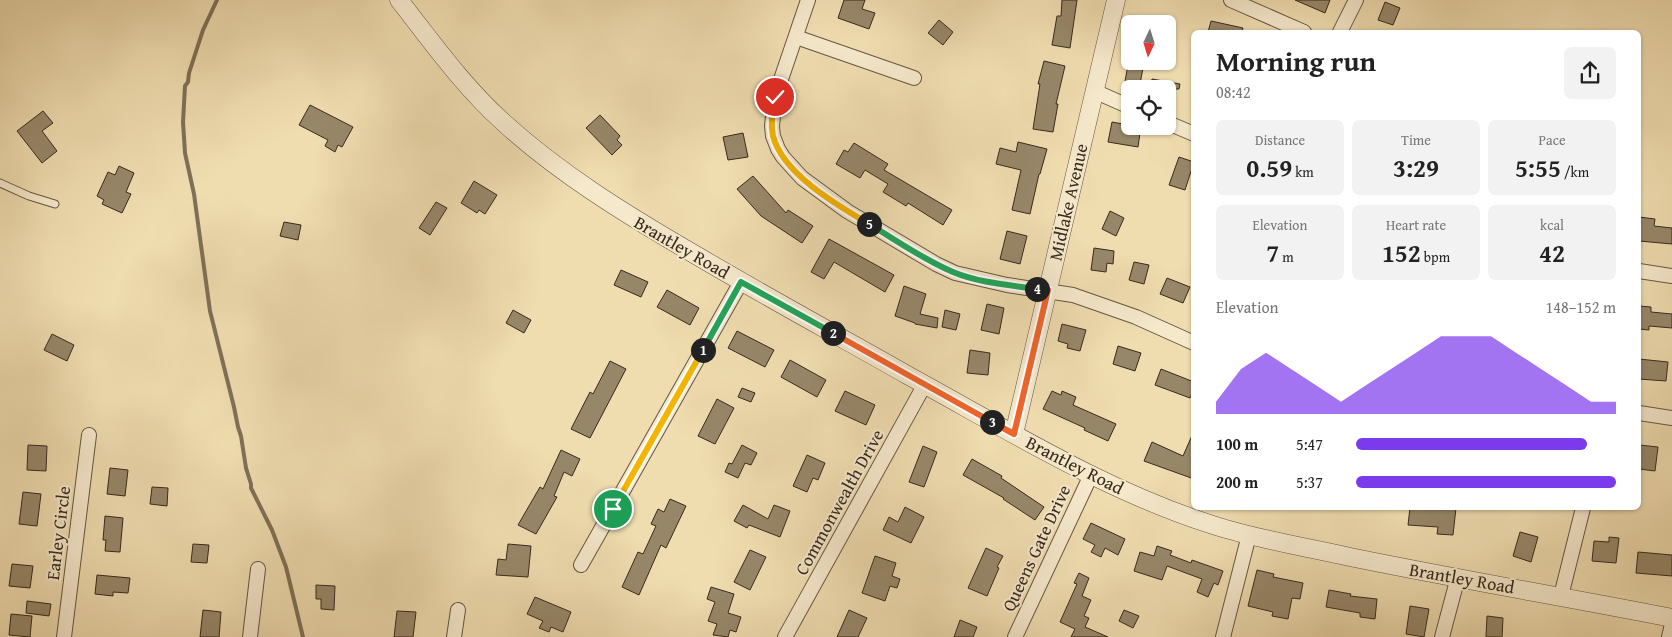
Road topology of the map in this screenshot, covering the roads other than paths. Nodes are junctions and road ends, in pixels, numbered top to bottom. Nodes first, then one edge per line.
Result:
1 (400, 0) edge
2 (808, 0) edge
3 (1116, 0) edge
4 (1231, 0) edge
5 (1356, 0) edge
6 (1299, 30) edge
7 (1341, 30) edge
8 (796, 38) junction
9 (914, 78) dead end
10 (1094, 91) junction
11 (1121, 103) edge
12 (1176, 126) edge
13 (1191, 133) edge
14 (0, 183) edge
15 (55, 204) dead end
16 (1641, 271) edge
17 (1672, 276) edge
18 (741, 282) junction
19 (1048, 290) junction
20 (1191, 342) edge
21 (925, 384) junction
22 (1641, 413) edge
23 (1672, 418) edge
24 (1014, 434) junction
25 (89, 435) dead end
26 (1091, 475) junction
27 (1582, 510) edge
28 (1249, 535) junction
29 (581, 565) dead end
30 (258, 570) dead end
31 (1458, 577) junction
32 (1561, 596) junction
33 (458, 610) dead end
34 (1672, 618) edge
35 (1672, 624) edge
36 (64, 637) edge
37 (250, 637) edge
38 (454, 637) edge
39 (785, 637) edge
40 (1015, 637) edge
41 (1222, 637) edge
42 (1442, 637) edge
43 (1669, 637) edge

1 - 18 street, Brantley Road
2 - 8 street
3 - 10 street, Midlake Avenue
4 - 6 street
5 - 7 street
8 - 9 street
8 - 19 street
10 - 11 street
10 - 19 street, Midlake Avenue
12 - 13 street
14 - 15 lane
16 - 17 street
18 - 21 street, Brantley Road
18 - 29 street
19 - 20 street
19 - 24 street, Midlake Avenue
21 - 24 street, Brantley Road
21 - 39 street, Commonwealth Drive
22 - 23 street
24 - 26 street, Brantley Road
25 - 36 street, Earley Circle
26 - 28 street, Brantley Road
26 - 40 street, Queens Gate Drive
27 - 32 street
28 - 31 street, Brantley Road
28 - 41 street
30 - 37 street
31 - 32 street, Brantley Road
31 - 42 street
32 - 34 street, Brantley Road
33 - 38 street
35 - 43 street

